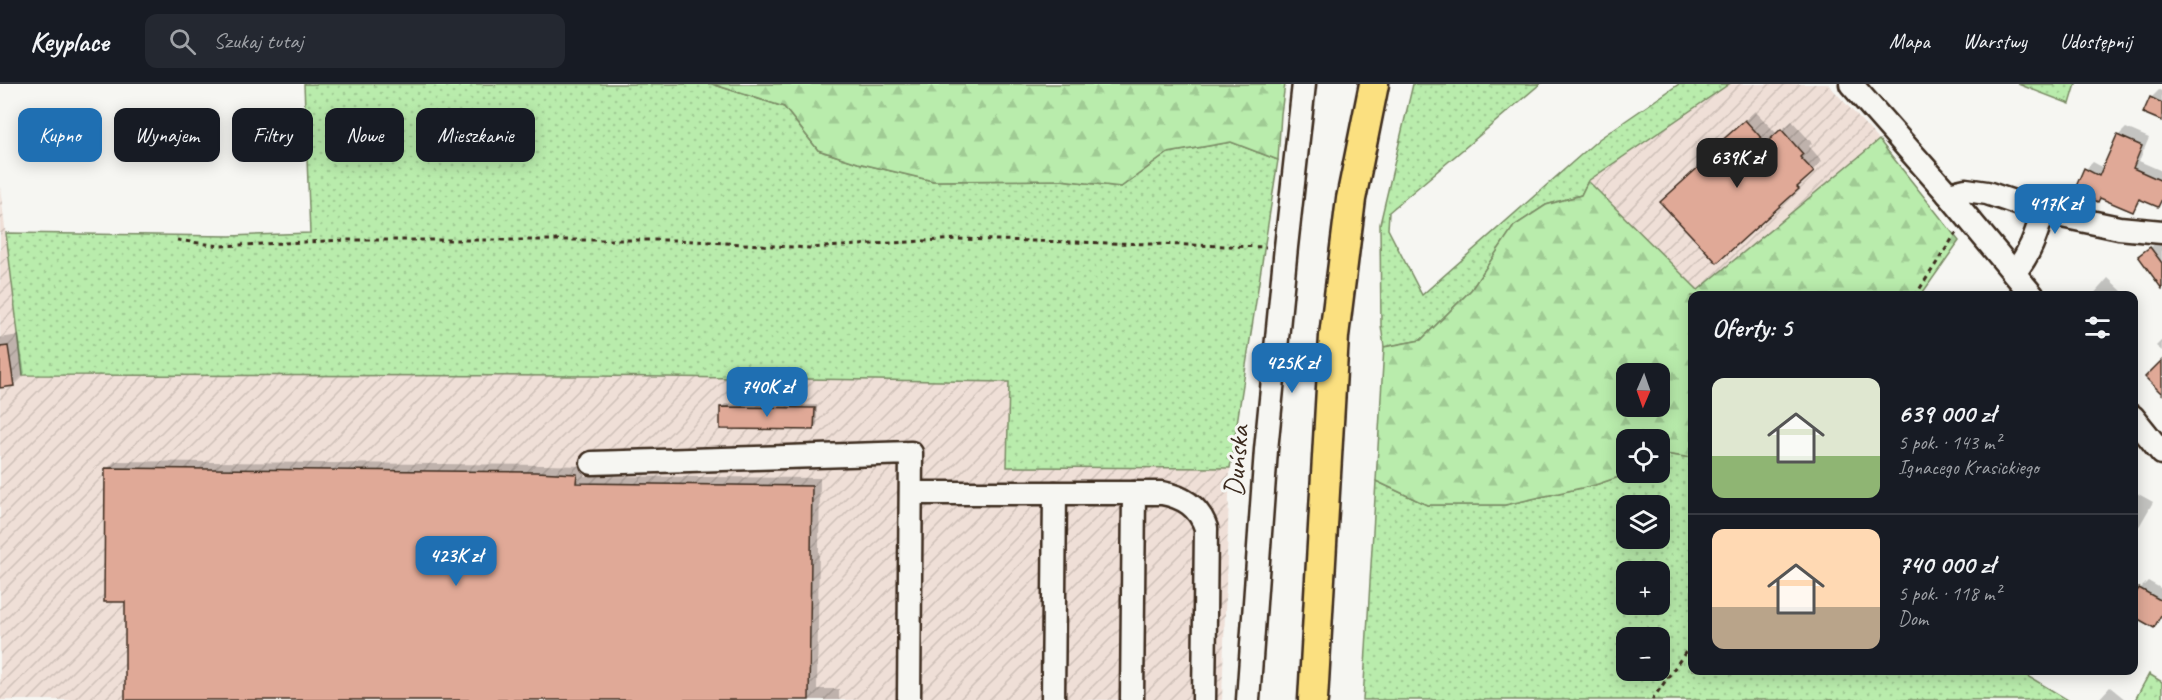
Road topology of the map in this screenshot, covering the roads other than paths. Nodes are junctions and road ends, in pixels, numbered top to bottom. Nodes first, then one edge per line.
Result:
1 (1304, 84) edge
2 (1374, 84) edge
3 (1851, 84) edge
4 (1948, 194) junction
5 (2043, 212) junction
6 (2162, 232) edge
7 (2014, 273) junction
8 (2029, 291) edge
9 (2138, 423) edge
10 (2162, 453) edge
11 (592, 463) dead end
12 (911, 493) junction
13 (1055, 493) junction
14 (1134, 493) junction
15 (909, 700) edge
16 (1053, 700) edge
17 (1132, 700) edge
18 (1204, 700) edge
19 (1248, 700) edge
20 (1313, 700) edge

1 - 19 street, Duńska
2 - 20 main road
3 - 4 street
4 - 5 street
4 - 7 street
5 - 6 street
5 - 7 street
7 - 8 street
9 - 10 street
11 - 12 street
12 - 13 street
12 - 15 street
13 - 14 street
13 - 16 street
14 - 17 street
14 - 18 street

